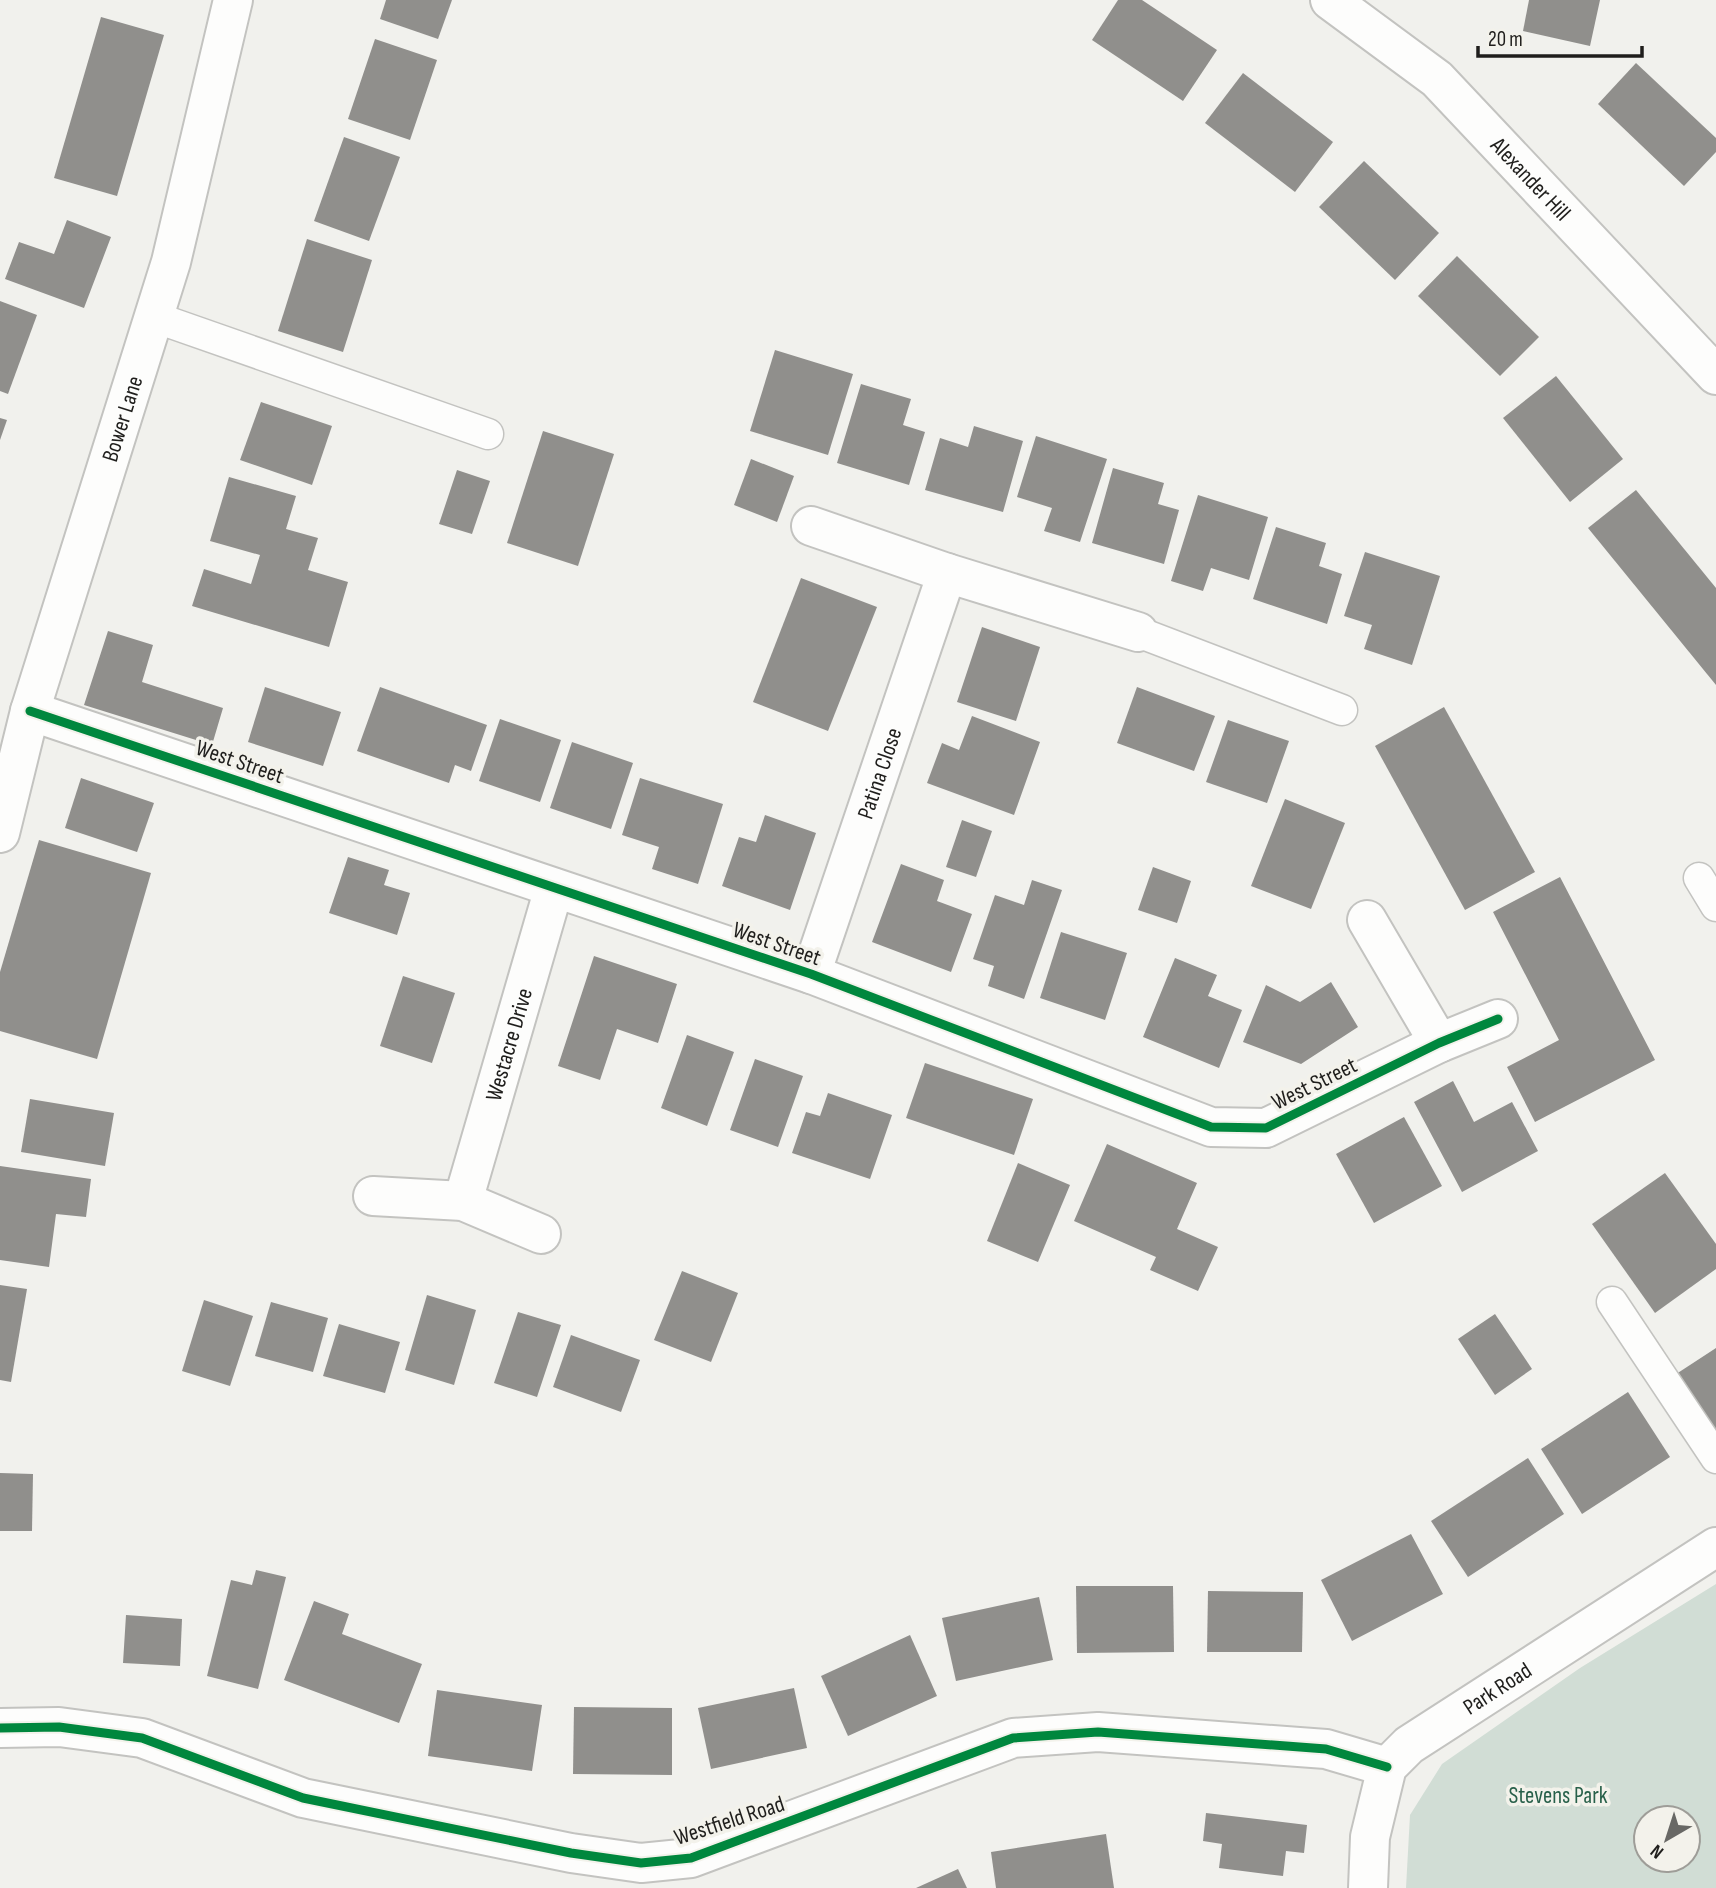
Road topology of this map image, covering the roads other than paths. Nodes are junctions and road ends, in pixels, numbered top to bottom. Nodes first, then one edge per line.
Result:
1 (233, 0) edge
2 (1337, 2) edge
3 (153, 317) junction
4 (1716, 376) edge
5 (488, 435) dead end
6 (811, 526) dead end
7 (947, 573) junction
8 (1138, 632) joint
9 (1342, 710) dead end
10 (30, 711) junction
11 (0, 833) edge
12 (1699, 878) dead end
13 (554, 888) junction
14 (1716, 906) edge
15 (1367, 920) dead end
16 (811, 974) junction
17 (1498, 1018) dead end
18 (1438, 1043) junction
19 (373, 1196) dead end
20 (463, 1201) junction
21 (541, 1234) dead end
22 (1612, 1303) dead end
23 (1716, 1458) edge
24 (1716, 1547) edge
25 (0, 1728) edge
26 (1387, 1767) junction
27 (1368, 1888) edge

1 - 3 street, Bower Lane
2 - 4 street, Alexander Hill
3 - 5 lane
3 - 10 street, Bower Lane
6 - 7 street
7 - 8 street
7 - 16 street, Patina Close
8 - 9 lane
10 - 11 street, Bower Lane
10 - 13 street, West Street
12 - 14 lane
13 - 16 street, West Street
13 - 20 street, Westacre Drive
15 - 18 street
16 - 18 street, West Street
17 - 18 street, West Street
19 - 20 street
20 - 21 street
22 - 23 lane
24 - 26 street, Park Road
25 - 26 street, Westfield Road
26 - 27 street

